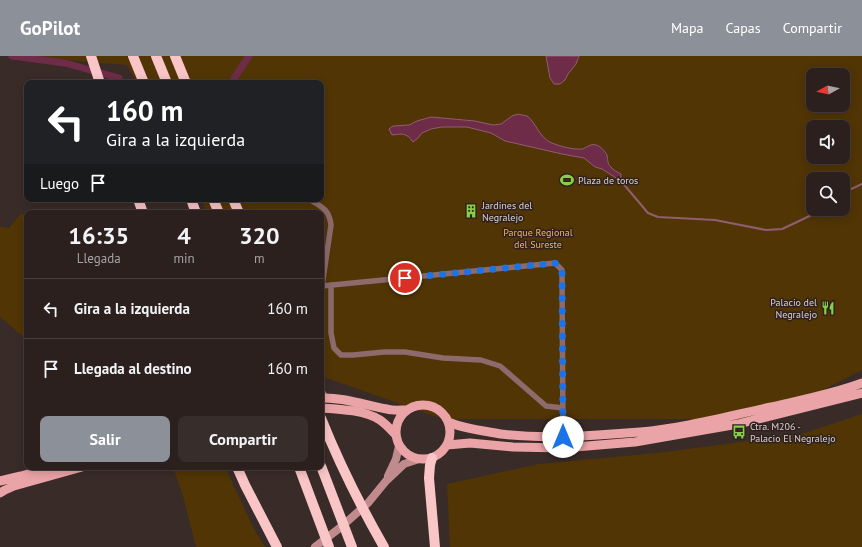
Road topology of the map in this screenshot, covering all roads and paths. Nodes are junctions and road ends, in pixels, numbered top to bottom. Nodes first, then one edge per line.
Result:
1 (91, 56) edge
2 (134, 56) edge
3 (156, 56) edge
4 (175, 56) edge
5 (99, 80) edge
6 (143, 80) edge
7 (166, 80) edge
8 (185, 80) edge
9 (314, 202) edge
10 (324, 272) edge
11 (324, 286) edge
12 (331, 286) junction
13 (862, 383) edge
14 (862, 393) edge
15 (324, 398) edge
16 (324, 408) edge
17 (563, 408) junction
18 (406, 410) junction
19 (448, 422) junction
20 (324, 425) edge
21 (396, 435) junction
22 (563, 437) junction
23 (447, 445) junction
24 (399, 446) junction
25 (432, 458) junction
26 (419, 459) junction
27 (42, 470) edge
28 (71, 470) edge
29 (238, 470) edge
30 (300, 470) edge
31 (323, 470) edge
32 (386, 480) junction
33 (0, 481) edge
34 (0, 493) edge
35 (277, 547) edge
36 (315, 547) edge
37 (330, 547) edge
38 (352, 547) edge
39 (384, 547) edge
40 (435, 547) edge

1 - 5 highway
2 - 6 highway
3 - 7 highway
4 - 8 highway
9 - 10 street
11 - 12 street
12 - 17 street
12 - 17 street
13 - 22 main road
14 - 23 main road
15 - 18 main road
16 - 21 main road
17 - 22 street
18 - 19 main road
18 - 21 main road
19 - 22 main road
19 - 23 main road
20 - 39 highway, bridge
21 - 24 main road
23 - 25 main road
24 - 26 main road
24 - 32 street
25 - 26 main road
25 - 40 highway
26 - 32 street
27 - 33 main road
28 - 34 main road
29 - 35 highway
30 - 37 highway, bridge
31 - 38 highway, bridge
32 - 36 street

